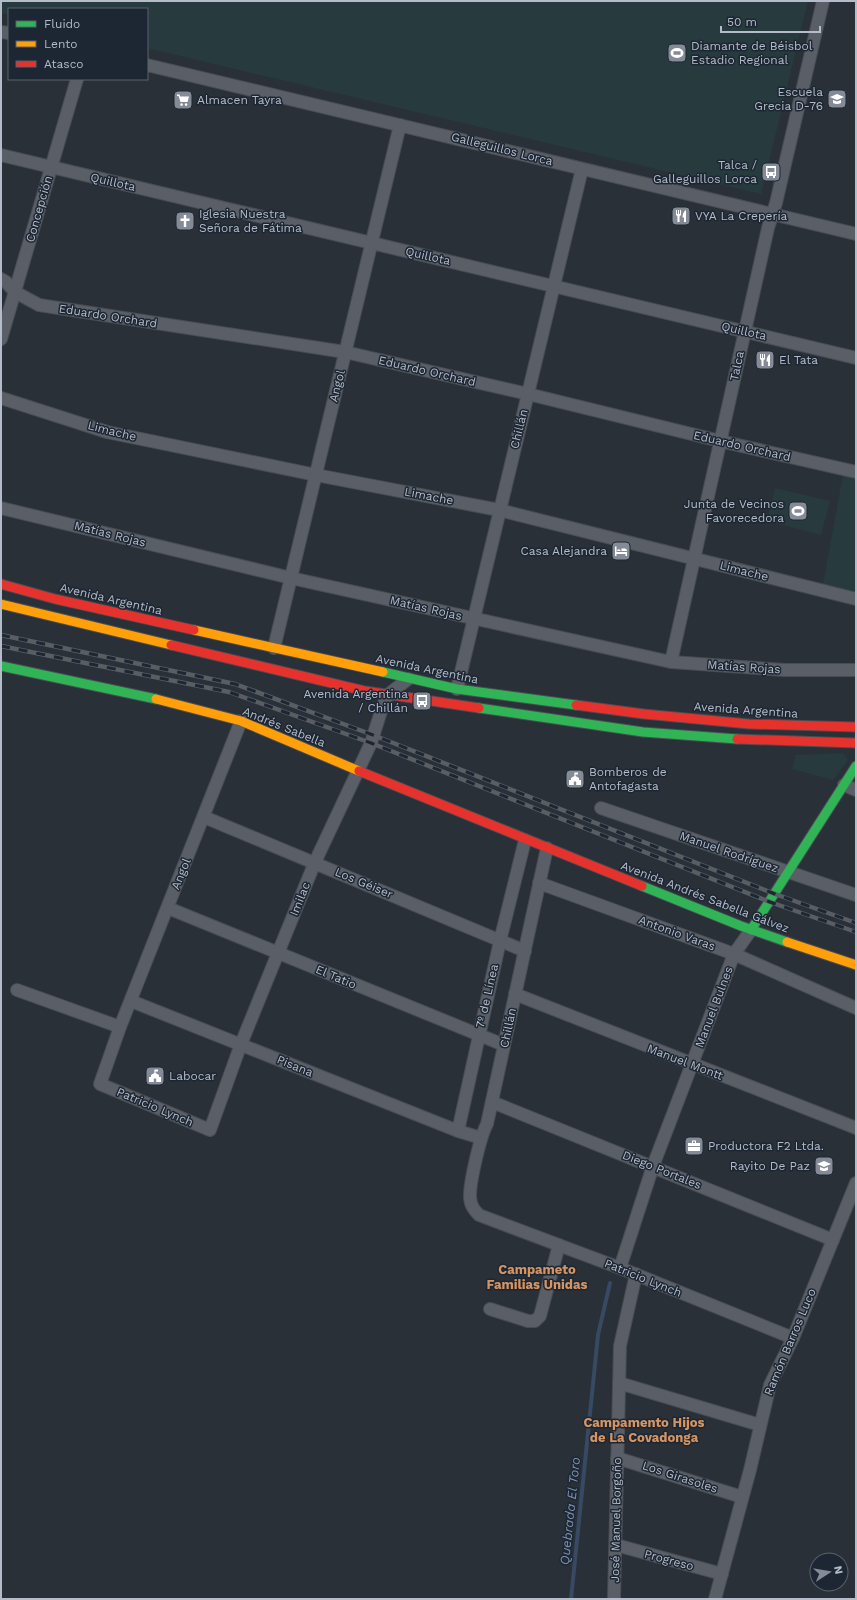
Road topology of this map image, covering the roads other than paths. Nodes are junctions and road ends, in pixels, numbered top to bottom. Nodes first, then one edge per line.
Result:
1 (823, 1) edge
2 (148, 65) edge
3 (77, 80) edge
4 (400, 125) junction
5 (1, 155) edge
6 (51, 167) junction
7 (582, 169) junction
8 (773, 214) junction
9 (856, 234) edge
10 (372, 243) junction
11 (1, 279) edge
12 (554, 286) junction
13 (15, 292) junction
14 (744, 332) junction
15 (1, 339) edge
16 (345, 352) junction
17 (856, 358) edge
18 (528, 394) junction
19 (1, 398) edge
20 (720, 441) junction
21 (856, 472) edge
22 (316, 475) junction
23 (1, 508) edge
24 (499, 510) junction
25 (694, 558) junction
26 (291, 578) junction
27 (1, 584) edge
28 (856, 599) edge
29 (1, 604) edge
30 (474, 619) junction
31 (274, 648) junction
32 (671, 662) junction
33 (1, 666) edge
34 (856, 670) edge
35 (408, 679) junction
36 (457, 689) junction
37 (389, 694) junction
38 (241, 721) junction
39 (856, 727) edge
40 (856, 743) edge
41 (856, 766) edge
42 (358, 770) junction
43 (844, 785) junction
44 (856, 790) edge
45 (601, 808) dead end
46 (204, 817) junction
47 (525, 840) junction
48 (547, 848) junction
49 (315, 862) junction
50 (788, 872) junction
51 (539, 883) junction
52 (856, 896) edge
53 (168, 908) junction
54 (751, 930) junction
55 (500, 941) junction
56 (524, 951) junction
57 (278, 953) junction
58 (734, 954) junction
59 (856, 965) edge
60 (17, 990) dead end
61 (515, 994) junction
62 (130, 1001) junction
63 (856, 1008) edge
64 (120, 1027) junction
65 (478, 1036) junction
66 (241, 1044) junction
67 (504, 1045) junction
68 (692, 1064) junction
69 (100, 1084) joint
70 (492, 1102) junction
71 (856, 1128) edge
72 (210, 1130) joint
73 (458, 1131) junction
74 (481, 1138) junction
75 (653, 1166) junction
76 (856, 1183) edge
77 (472, 1208) joint
78 (833, 1240) junction
79 (559, 1245) junction
80 (620, 1268) junction
81 (636, 1274) junction
82 (490, 1309) dead end
83 (793, 1338) junction
84 (619, 1383) junction
85 (760, 1425) junction
86 (617, 1458) junction
87 (742, 1497) junction
88 (616, 1545) junction
89 (722, 1574) junction
90 (614, 1599) edge
91 (715, 1599) edge

1 - 8 street, Talca
2 - 4 street, Galleguillos Lorca
3 - 6 street, Concepción
4 - 7 street, Galleguillos Lorca
4 - 10 street, Angol
5 - 6 street, Quillota
6 - 10 street, Quillota
6 - 13 street, Concepción
7 - 8 street, Galleguillos Lorca
7 - 12 street, Chillán
8 - 9 street, Galleguillos Lorca
8 - 14 street, Talca
10 - 12 street, Quillota
10 - 16 street, Angol
11 - 13 street, Eduardo Orchard
12 - 14 street, Quillota
12 - 18 street, Chillán
13 - 15 street, Concepción
13 - 16 street, Eduardo Orchard
14 - 17 street, Quillota
14 - 20 street, Talca
16 - 18 street, Eduardo Orchard
16 - 22 street, Angol
18 - 20 street, Eduardo Orchard
18 - 24 street, Chillán
19 - 22 street, Limache
20 - 21 street, Eduardo Orchard
20 - 25 street, Talca
22 - 24 street, Limache
22 - 26 street, Angol
23 - 26 street, Matías Rojas
24 - 25 street, Limache
24 - 30 street, Chillán
25 - 28 street, Limache
25 - 32 street, Talca
26 - 30 street, Matías Rojas
26 - 31 street, Angol
27 - 31 main road, Avenida Argentina
29 - 37 main road
30 - 32 street, Matías Rojas
30 - 36 street, Chillán
31 - 35 main road, Avenida Argentina
32 - 34 street, Matías Rojas
33 - 38 main road, Andrés Sabella
35 - 36 main road, Avenida Argentina
35 - 37 street
36 - 39 main road, Avenida Argentina
37 - 40 main road
37 - 42 street, Imilac
38 - 42 main road, Andrés Sabella
38 - 46 street, Angol
41 - 43 main road
42 - 47 main road, Andrés Sabella
42 - 49 street, Imilac
43 - 44 street
43 - 50 main road
45 - 50 street, Manuel Rodríguez
46 - 49 street, Los Géiser
46 - 53 street, Angol
47 - 48 main road, Andrés Sabella
47 - 55 street, 7º de Línea
48 - 51 street, Chillán
48 - 54 main road, Avenida Andrés Sabella Gálvez
49 - 55 street, Los Géiser
49 - 57 street, Imilac
50 - 52 street, Manuel Rodríguez
50 - 54 main road
51 - 56 street, Chillán
51 - 58 street, Antonio Varas
53 - 57 street, El Tatio
53 - 62 street, Angol
54 - 58 street, Manuel Bulnes
54 - 59 main road, Avenida Andrés Sabella Gálvez
55 - 56 street, Los Géiser
55 - 65 street, 7º de Línea
56 - 61 street, Chillán
57 - 65 street, El Tatio
57 - 66 street, Imilac
58 - 63 street, Antonio Varas
58 - 68 street, Manuel Bulnes
60 - 64 street
61 - 67 street, Chillán
61 - 68 street, Manuel Montt
62 - 64 street, Angol
62 - 66 street, Pisana
64 - 69 street, Angol
65 - 67 street, El Tatio
65 - 73 street, 7º de Línea
66 - 72 street, Imilac
66 - 73 street, Pisana
67 - 70 street, Chillán
68 - 71 street, Manuel Montt
68 - 75 street, Manuel Bulnes
69 - 72 street, Patricio Lynch
70 - 74 street, Chillán
70 - 75 street, Diego Portales
73 - 74 street
74 - 77 street, Chillán
75 - 78 street, Diego Portales
75 - 80 street, Manuel Bulnes
76 - 78 street, Ramón Barros Luco
77 - 79 street, Patricio Lynch
78 - 83 street, Ramón Barros Luco
79 - 80 street, Patricio Lynch
79 - 82 street
80 - 81 street, Patricio Lynch
81 - 83 street, Patricio Lynch
81 - 84 street, José Manuel Borgoño
83 - 85 street, Ramón Barros Luco
84 - 85 street
84 - 86 street, José Manuel Borgoño
85 - 87 street, Ramón Barros Luco
86 - 87 street, Los Girasoles
86 - 88 street, José Manuel Borgoño
87 - 89 street, Ramón Barros Luco
88 - 89 street, Progreso
88 - 90 street, José Manuel Borgoño
89 - 91 street, Ramón Barros Luco

